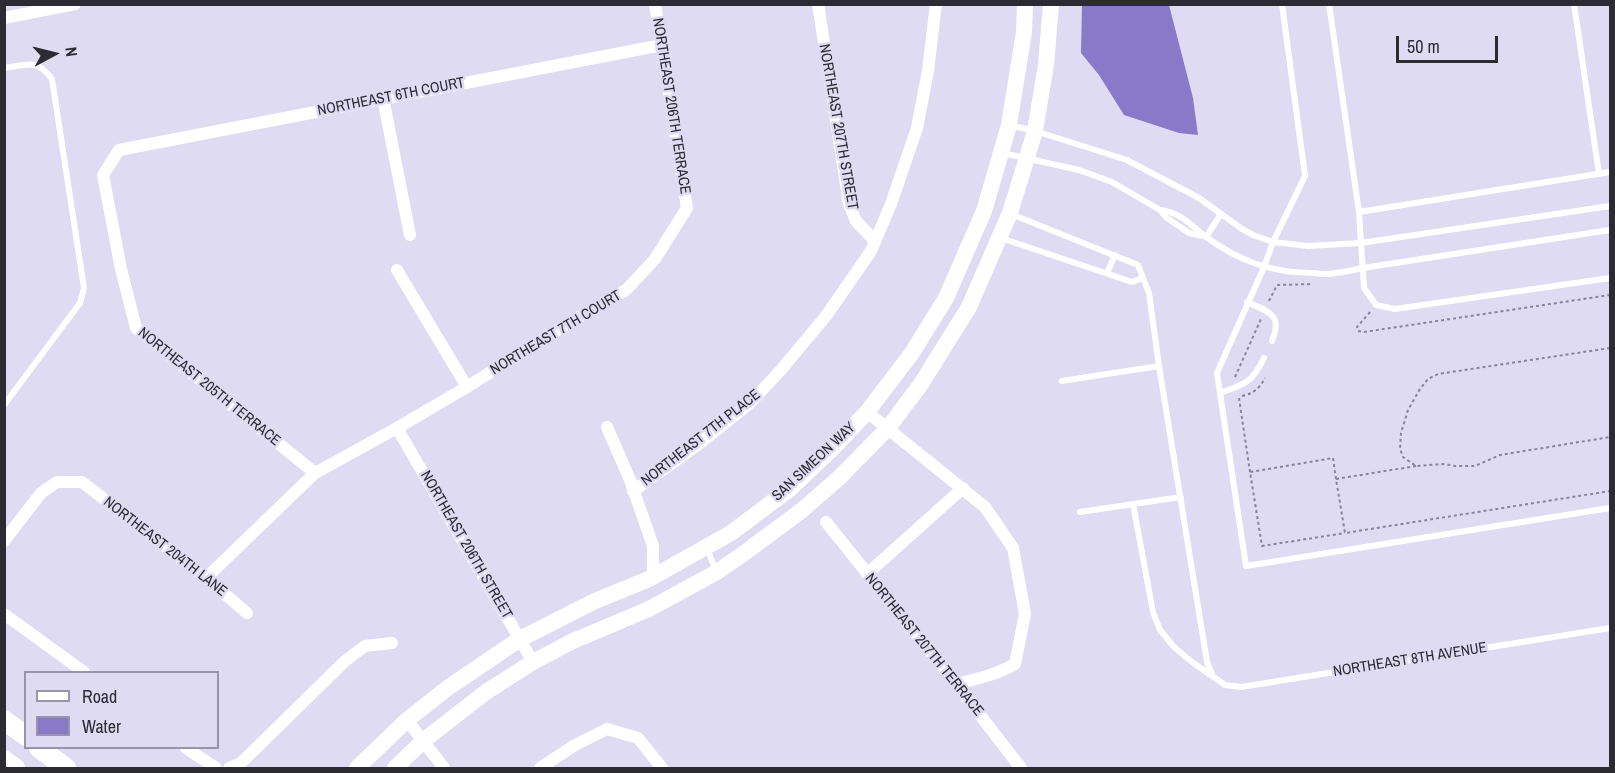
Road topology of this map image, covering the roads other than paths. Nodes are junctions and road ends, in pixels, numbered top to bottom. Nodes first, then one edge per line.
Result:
1 (75, 4) edge
2 (655, 4) edge
3 (818, 4) edge
4 (936, 4) edge
5 (1025, 4) edge
6 (1051, 4) edge
7 (1282, 4) edge
8 (1329, 4) edge
9 (1574, 4) edge
10 (27, 9) edge
11 (4, 18) edge
12 (662, 45) junction
13 (4, 68) edge
14 (383, 98) junction
15 (1009, 125) junction
16 (1035, 131) junction
17 (119, 150) joint
18 (1002, 153) junction
19 (1027, 159) junction
20 (1611, 172) edge
21 (1599, 174) junction
22 (1611, 206) edge
23 (687, 208) joint
24 (1359, 212) junction
25 (1010, 213) junction
26 (1221, 214) junction
27 (1611, 230) edge
28 (411, 236) dead end
29 (1000, 237) junction
30 (1206, 237) junction
31 (875, 241) junction
32 (1273, 243) junction
33 (1361, 243) junction
34 (1115, 255) junction
35 (1264, 267) junction
36 (1363, 268) junction
37 (397, 270) dead end
38 (1107, 273) junction
39 (1142, 278) junction
40 (1611, 278) edge
41 (1247, 302) junction
42 (1272, 341) dead end
43 (1264, 358) dead end
44 (1159, 366) junction
45 (1062, 381) dead end
46 (467, 387) junction
47 (1220, 393) junction
48 (4, 405) edge
49 (867, 412) junction
50 (397, 428) junction
51 (607, 428) dead end
52 (888, 428) junction
53 (315, 473) junction
54 (963, 488) junction
55 (633, 491) junction
56 (1181, 497) junction
57 (1133, 504) junction
58 (1611, 508) edge
59 (1080, 512) dead end
60 (826, 522) dead end
61 (4, 541) edge
62 (706, 548) junction
63 (717, 572) junction
64 (867, 574) junction
65 (653, 577) junction
66 (206, 578) junction
67 (248, 613) dead end
68 (4, 614) edge
69 (1611, 628) edge
70 (520, 639) junction
71 (392, 643) dead end
72 (533, 662) junction
73 (83, 671) edge
74 (1213, 675) junction
75 (956, 684) junction
76 (4, 720) edge
77 (406, 720) junction
78 (24, 735) edge
79 (423, 741) junction
80 (42, 749) edge
81 (189, 749) edge
82 (4, 760) edge
83 (15, 768) edge
84 (66, 768) edge
85 (216, 768) edge
86 (230, 768) edge
87 (357, 768) edge
88 (395, 768) edge
89 (444, 768) edge
90 (540, 768) edge
91 (662, 768) edge
92 (1021, 768) edge

1 - 10 street
2 - 12 street, NORTHEAST 206TH TERRACE
3 - 31 street, NORTHEAST 207TH STREET
4 - 31 street, NORTHEAST 7TH PLACE
5 - 15 street, SAN SIMEON WAY
6 - 16 street, SAN SIMEON WAY
7 - 32 lane
8 - 24 lane
9 - 21 lane
10 - 11 street
12 - 14 street, NORTHEAST 6TH COURT
12 - 23 street, NORTHEAST 206TH TERRACE
13 - 48 lane
14 - 17 street, NORTHEAST 6TH COURT
14 - 28 street
15 - 16 lane
15 - 18 street, SAN SIMEON WAY
16 - 19 street, SAN SIMEON WAY
16 - 26 lane
17 - 53 street, NORTHEAST 205TH TERRACE
18 - 19 lane
18 - 49 street, SAN SIMEON WAY
19 - 25 street, SAN SIMEON WAY
19 - 30 lane
20 - 21 lane
21 - 24 lane
22 - 33 lane
23 - 46 street, NORTHEAST 7TH COURT
24 - 33 lane
25 - 29 street, SAN SIMEON WAY
25 - 34 lane
26 - 30 lane
26 - 32 lane
27 - 36 lane
29 - 38 lane
29 - 52 street, SAN SIMEON WAY
30 - 35 lane
31 - 55 street, NORTHEAST 7TH PLACE
32 - 33 lane
32 - 35 lane
33 - 36 lane
34 - 38 lane
34 - 39 lane
35 - 36 lane
35 - 41 lane
36 - 40 lane
37 - 46 street
38 - 39 lane
39 - 44 lane
41 - 42 lane
41 - 47 lane
43 - 47 lane
44 - 45 lane
44 - 56 lane
46 - 50 street, NORTHEAST 7TH COURT
47 - 58 lane
49 - 52 street
49 - 62 street, SAN SIMEON WAY
50 - 53 street, NORTHEAST 7TH COURT
50 - 70 street, NORTHEAST 206TH STREET
51 - 55 street
52 - 54 street
52 - 63 street, SAN SIMEON WAY
53 - 66 street
54 - 64 street
54 - 75 street
55 - 65 street
56 - 57 lane
56 - 74 lane
57 - 59 lane
57 - 74 lane, NORTHEAST 8TH AVENUE
60 - 64 street, NORTHEAST 207TH TERRACE
61 - 66 street, NORTHEAST 204TH LANE
62 - 63 lane
62 - 65 street, SAN SIMEON WAY
63 - 72 street, SAN SIMEON WAY
64 - 75 street, NORTHEAST 207TH TERRACE
65 - 70 street, SAN SIMEON WAY
66 - 67 street, NORTHEAST 204TH LANE
68 - 73 street
69 - 74 lane, NORTHEAST 8TH AVENUE
70 - 72 street, NORTHEAST 206TH STREET
70 - 77 street, SAN SIMEON WAY
71 - 86 street
72 - 79 street, SAN SIMEON WAY
75 - 92 street, NORTHEAST 207TH TERRACE
76 - 78 main road
77 - 79 street
77 - 87 street, SAN SIMEON WAY
79 - 88 street, SAN SIMEON WAY
79 - 89 street
80 - 84 main road
81 - 85 street
82 - 83 main road
90 - 91 street

